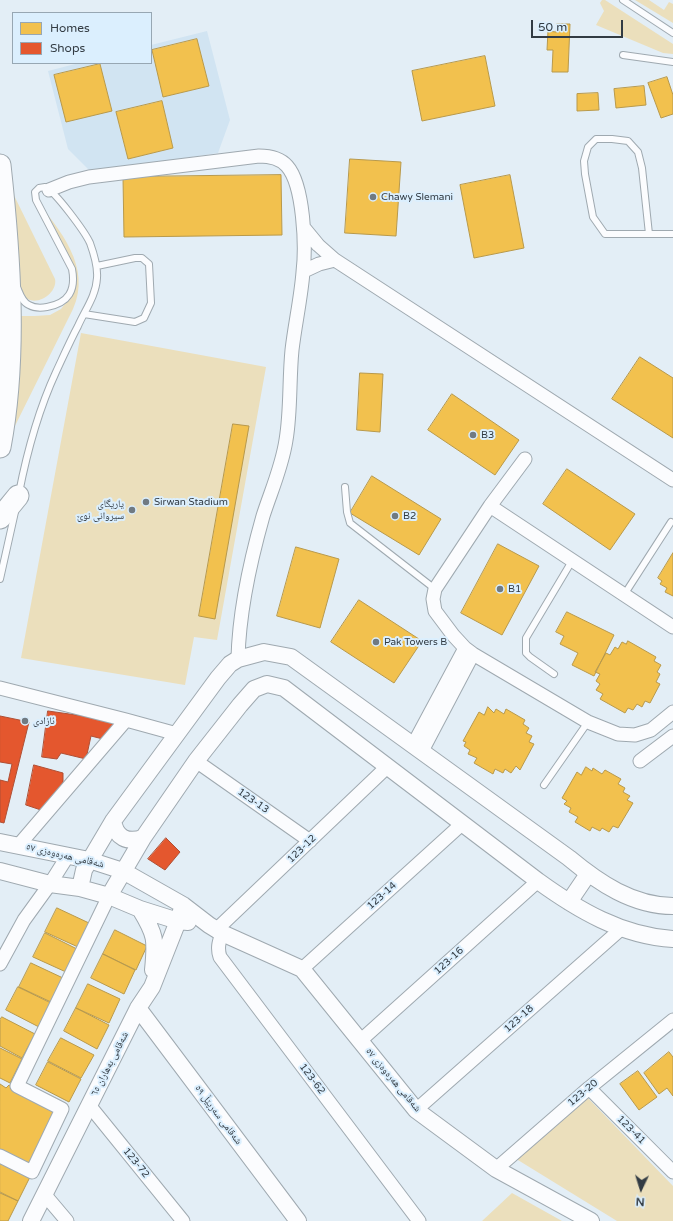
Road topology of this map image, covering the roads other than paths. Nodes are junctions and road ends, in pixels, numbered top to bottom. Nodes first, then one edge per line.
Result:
1 (623, 0) edge
2 (673, 33) edge
3 (623, 55) dead end
4 (673, 62) edge
5 (0, 166) edge
6 (50, 190) junction
7 (304, 228) junction
8 (649, 234) junction
9 (673, 234) edge
10 (336, 260) junction
11 (8, 265) junction
12 (97, 266) junction
13 (304, 271) junction
14 (84, 314) junction
15 (0, 447) edge
16 (525, 459) dead end
17 (673, 480) edge
18 (345, 487) dead end
19 (18, 496) junction
20 (490, 506) junction
21 (0, 518) edge
22 (671, 522) dead end
23 (572, 561) junction
24 (0, 579) edge
25 (435, 589) junction
26 (624, 595) junction
27 (673, 627) edge
28 (469, 651) junction
29 (238, 658) junction
30 (554, 674) dead end
31 (0, 688) edge
32 (673, 712) edge
33 (126, 720) junction
34 (588, 722) junction
35 (177, 734) junction
36 (673, 736) edge
37 (417, 748) junction
38 (196, 761) junction
39 (640, 761) dead end
40 (387, 767) junction
41 (544, 785) dead end
42 (113, 821) junction
43 (463, 823) junction
44 (143, 838) junction
45 (310, 841) junction
46 (0, 842) edge
47 (18, 846) junction
48 (67, 856) junction
49 (89, 860) junction
50 (0, 871) edge
51 (123, 871) junction
52 (588, 874) junction
53 (538, 881) junction
54 (50, 884) junction
55 (80, 888) junction
56 (109, 896) junction
57 (569, 902) junction
58 (183, 905) junction
59 (673, 906) edge
60 (140, 909) junction
61 (178, 921) junction
62 (621, 929) junction
63 (216, 930) junction
64 (673, 939) edge
65 (0, 964) edge
66 (302, 969) junction
67 (152, 987) junction
68 (138, 1008) junction
69 (673, 1020) edge
70 (360, 1041) junction
71 (588, 1088) junction
72 (90, 1105) junction
73 (416, 1110) junction
74 (0, 1156) edge
75 (496, 1169) junction
76 (673, 1172) edge
77 (45, 1195) junction
78 (31, 1221) edge
79 (67, 1221) edge
80 (183, 1221) edge
81 (298, 1221) edge
82 (419, 1221) edge
83 (591, 1221) edge

1 - 2 lane
3 - 4 lane
5 - 11 highway
6 - 7 street
6 - 11 lane
6 - 12 lane
7 - 10 street
7 - 13 street
8 - 8 lane
8 - 9 lane
10 - 13 street
10 - 17 street
11 - 15 highway
12 - 14 lane
12 - 14 lane
13 - 29 street
14 - 19 lane
16 - 20 street
18 - 25 lane
19 - 21 highway
19 - 24 lane
20 - 23 street
20 - 25 street
22 - 26 lane
23 - 26 street
23 - 30 lane
25 - 28 street
26 - 27 street
28 - 34 street
28 - 37 street
29 - 35 street
29 - 37 street
31 - 33 street
32 - 34 street
33 - 35 street
33 - 47 street
34 - 41 lane
35 - 42 street
36 - 39 street
37 - 52 street
38 - 40 street
38 - 44 street
38 - 45 street, 123-13
40 - 43 street
40 - 45 street, 123-12
42 - 44 street
42 - 49 street
43 - 53 street
43 - 66 street, 123-14
44 - 51 street
45 - 63 street, 123-12
46 - 47 street, شەقامی هەرەوەزی ٥٧
47 - 48 street, شەقامی هەرەوەزی ٥٧
48 - 49 street, شەقامی هەرەوەزی ٥٧
48 - 54 street
49 - 51 street, شەقامی هەرەوەزی ٥٧
49 - 55 street
50 - 54 street, شەقامی هەرەوەزی ٥٧
51 - 56 street
51 - 58 street, شەقامی هەرەوەزی ٥٧
52 - 57 street
52 - 59 street
53 - 57 street
53 - 70 street, 123-16
54 - 55 street, شەقامی هەرەوەزی ٥٧
54 - 65 street
55 - 56 street, شەقامی هەرەوەزی ٥٧
56 - 60 street, شەقامی هەرەوەزی ٥٧
56 - 74 street
57 - 62 street
58 - 61 street, شەقامی بەهاران ٦٥
58 - 63 street, شەقامی هەرەوەزی ٥٧
60 - 61 street, شەقامی هەرەوەزی ٥٧
60 - 67 street
61 - 63 street, شەقامی هەرەوەزی ٥٧
61 - 67 street, شەقامی بەهاران ٦٥
62 - 64 street
62 - 73 street, 123-18
63 - 66 street, شەقامی هەرەوەزی ٥٧
63 - 82 street, 123-62
66 - 70 street, شەقامی هەرەوەزی ٥٧
67 - 68 street, شەقامی بەهاران ٦٥
68 - 72 street, شەقامی بەهاران ٦٥
68 - 81 street, شەقامی سەرپێڵ ٥٩
69 - 71 street, 123-20
70 - 73 street, شەقامی هەرەوەزی ٥٧
71 - 75 street, 123-20
71 - 76 street, 123-41
72 - 77 street, شەقامی بەهاران ٦٥
72 - 80 street, 123-72
73 - 75 street, شەقامی هەرەوەزی ٥٧
75 - 83 street, شەقامی هەرەوەزی ٥٧
77 - 78 street, شەقامی بەهاران ٦٥
77 - 79 street

